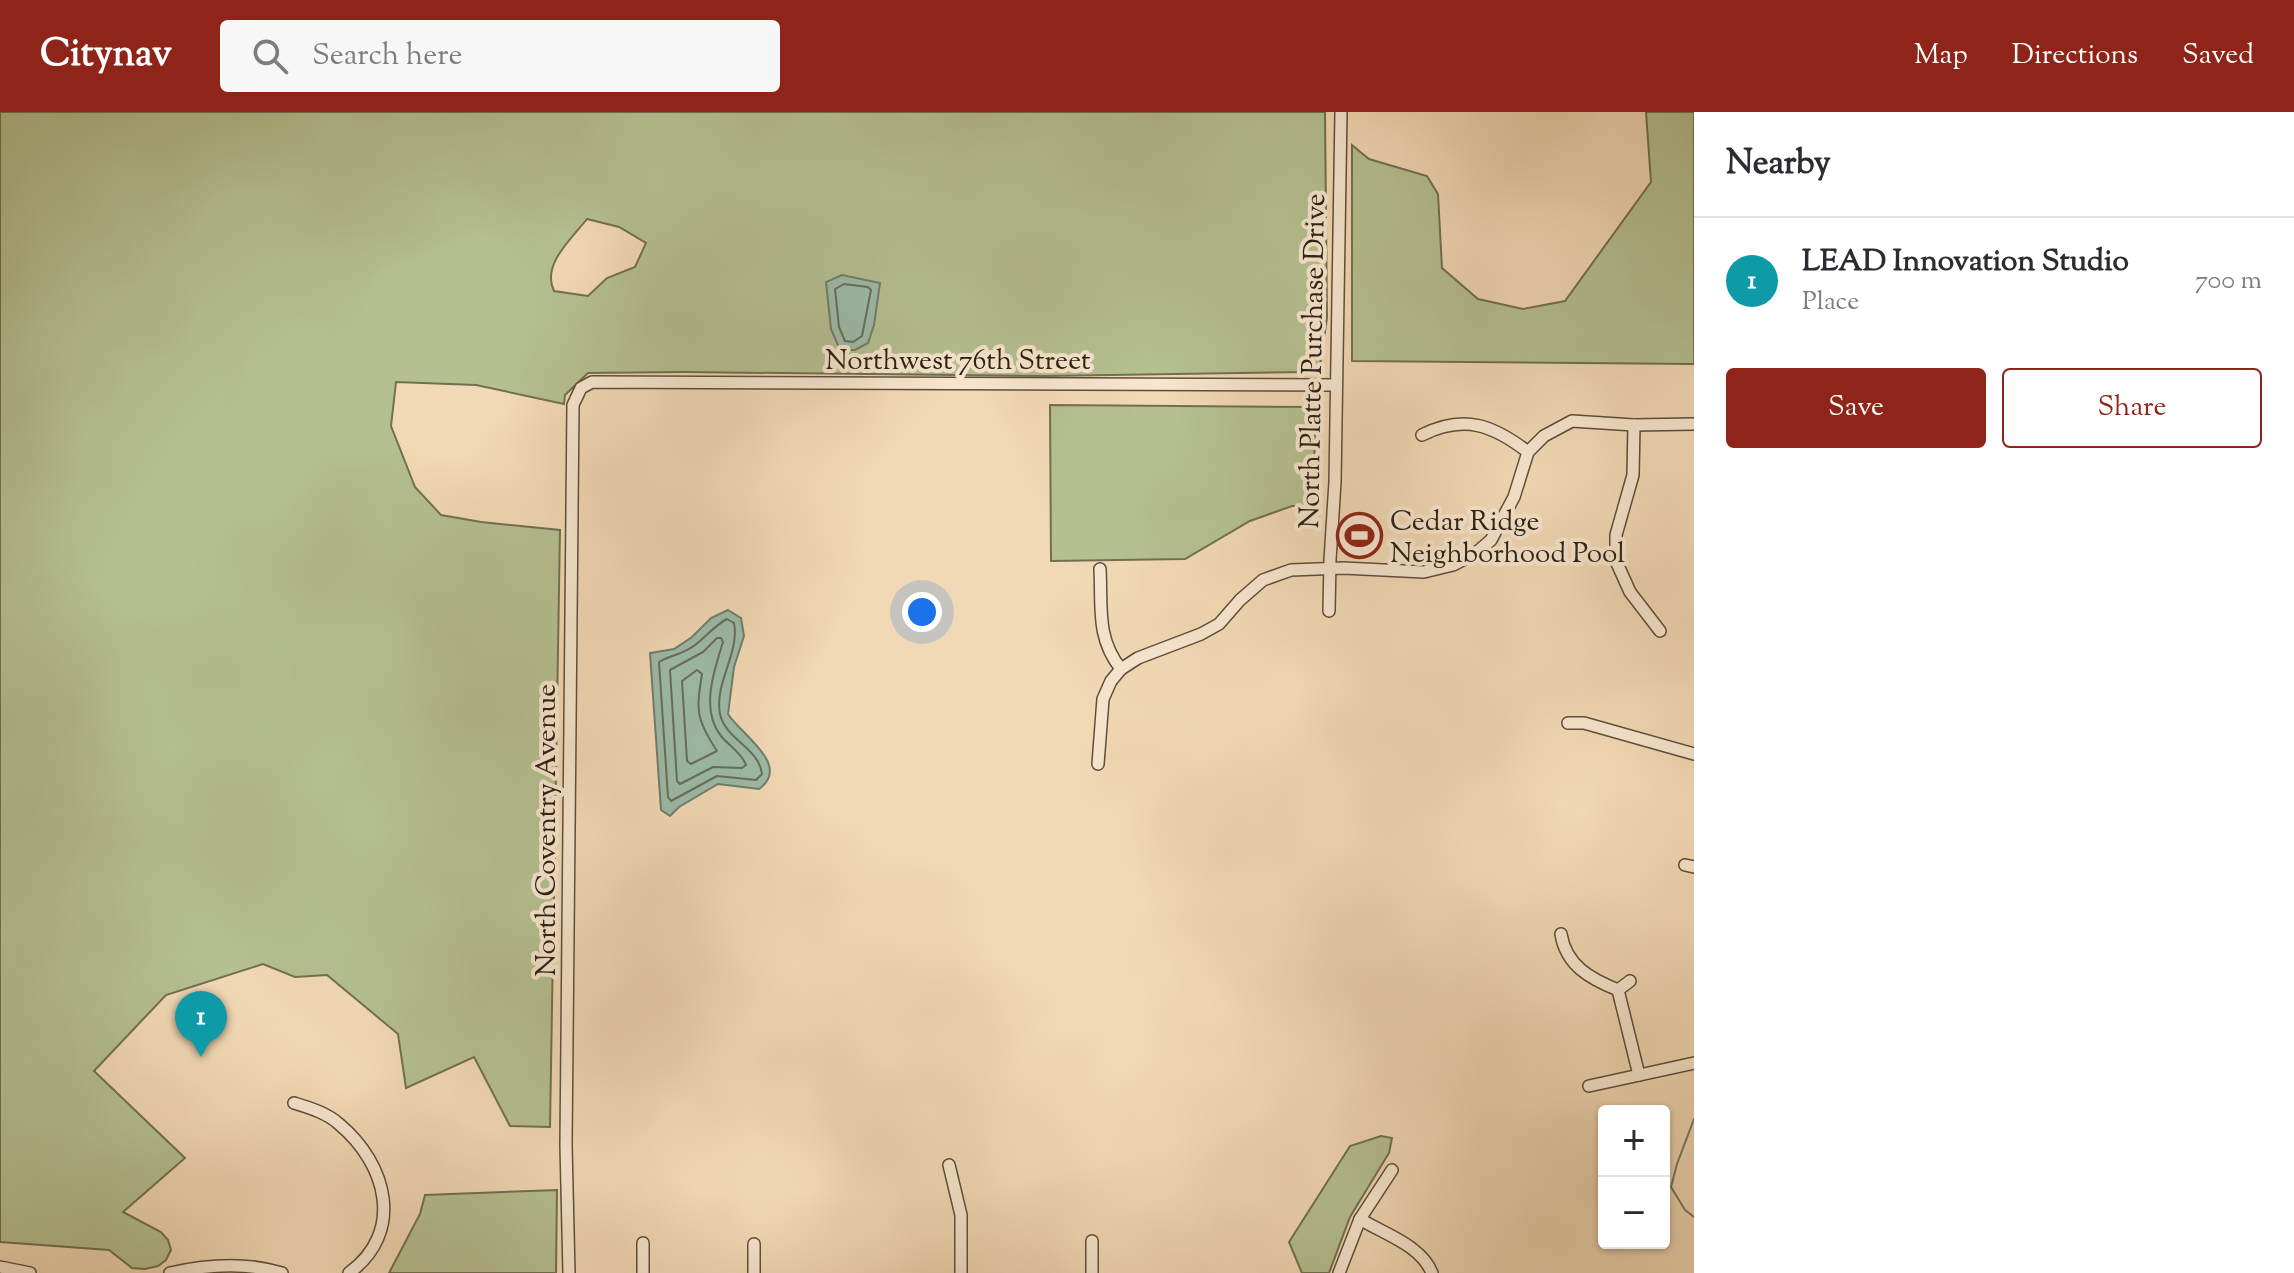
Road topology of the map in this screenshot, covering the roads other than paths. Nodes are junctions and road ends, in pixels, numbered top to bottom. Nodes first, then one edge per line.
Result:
1 (1341, 112) edge
2 (1336, 385) junction
3 (581, 388) joint
4 (1694, 424) edge
5 (1634, 425) junction
6 (1422, 435) dead end
7 (1528, 452) junction
8 (1100, 569) dead end
9 (1330, 569) junction
10 (1329, 611) dead end
11 (1660, 631) dead end
12 (1121, 669) junction
13 (1568, 723) dead end
14 (1694, 754) edge
15 (1098, 764) dead end
16 (1561, 934) dead end
17 (1630, 981) dead end
18 (1618, 990) junction
19 (1694, 1063) edge
20 (1639, 1075) junction
21 (1589, 1086) dead end
22 (294, 1103) dead end
23 (949, 1165) dead end
24 (1392, 1170) dead end
25 (1360, 1219) junction
26 (1092, 1241) dead end
27 (643, 1243) dead end
28 (754, 1244) dead end
29 (0, 1267) edge
30 (30, 1273) edge
31 (170, 1273) edge
32 (282, 1273) edge
33 (349, 1273) edge
34 (569, 1273) edge
35 (643, 1273) edge
36 (754, 1273) edge
37 (961, 1273) edge
38 (1092, 1273) edge
39 (1339, 1273) edge
40 (1432, 1273) edge

1 - 2 street, North Platte Purchase Drive
2 - 3 street, Northwest 76th Street
2 - 9 street, North Platte Purchase Drive
3 - 34 street, North Coventry Avenue
4 - 5 street
5 - 7 street
5 - 11 street
6 - 7 street
7 - 9 street
8 - 12 street
9 - 10 street, North Platte Purchase Drive
9 - 12 street
12 - 15 street
13 - 14 street
16 - 18 street
17 - 18 street
18 - 20 street
19 - 20 street
20 - 21 street
22 - 33 street
23 - 37 street
24 - 25 street
25 - 39 street
25 - 40 street
26 - 38 street
27 - 35 street
28 - 36 street
29 - 30 street
31 - 32 street

